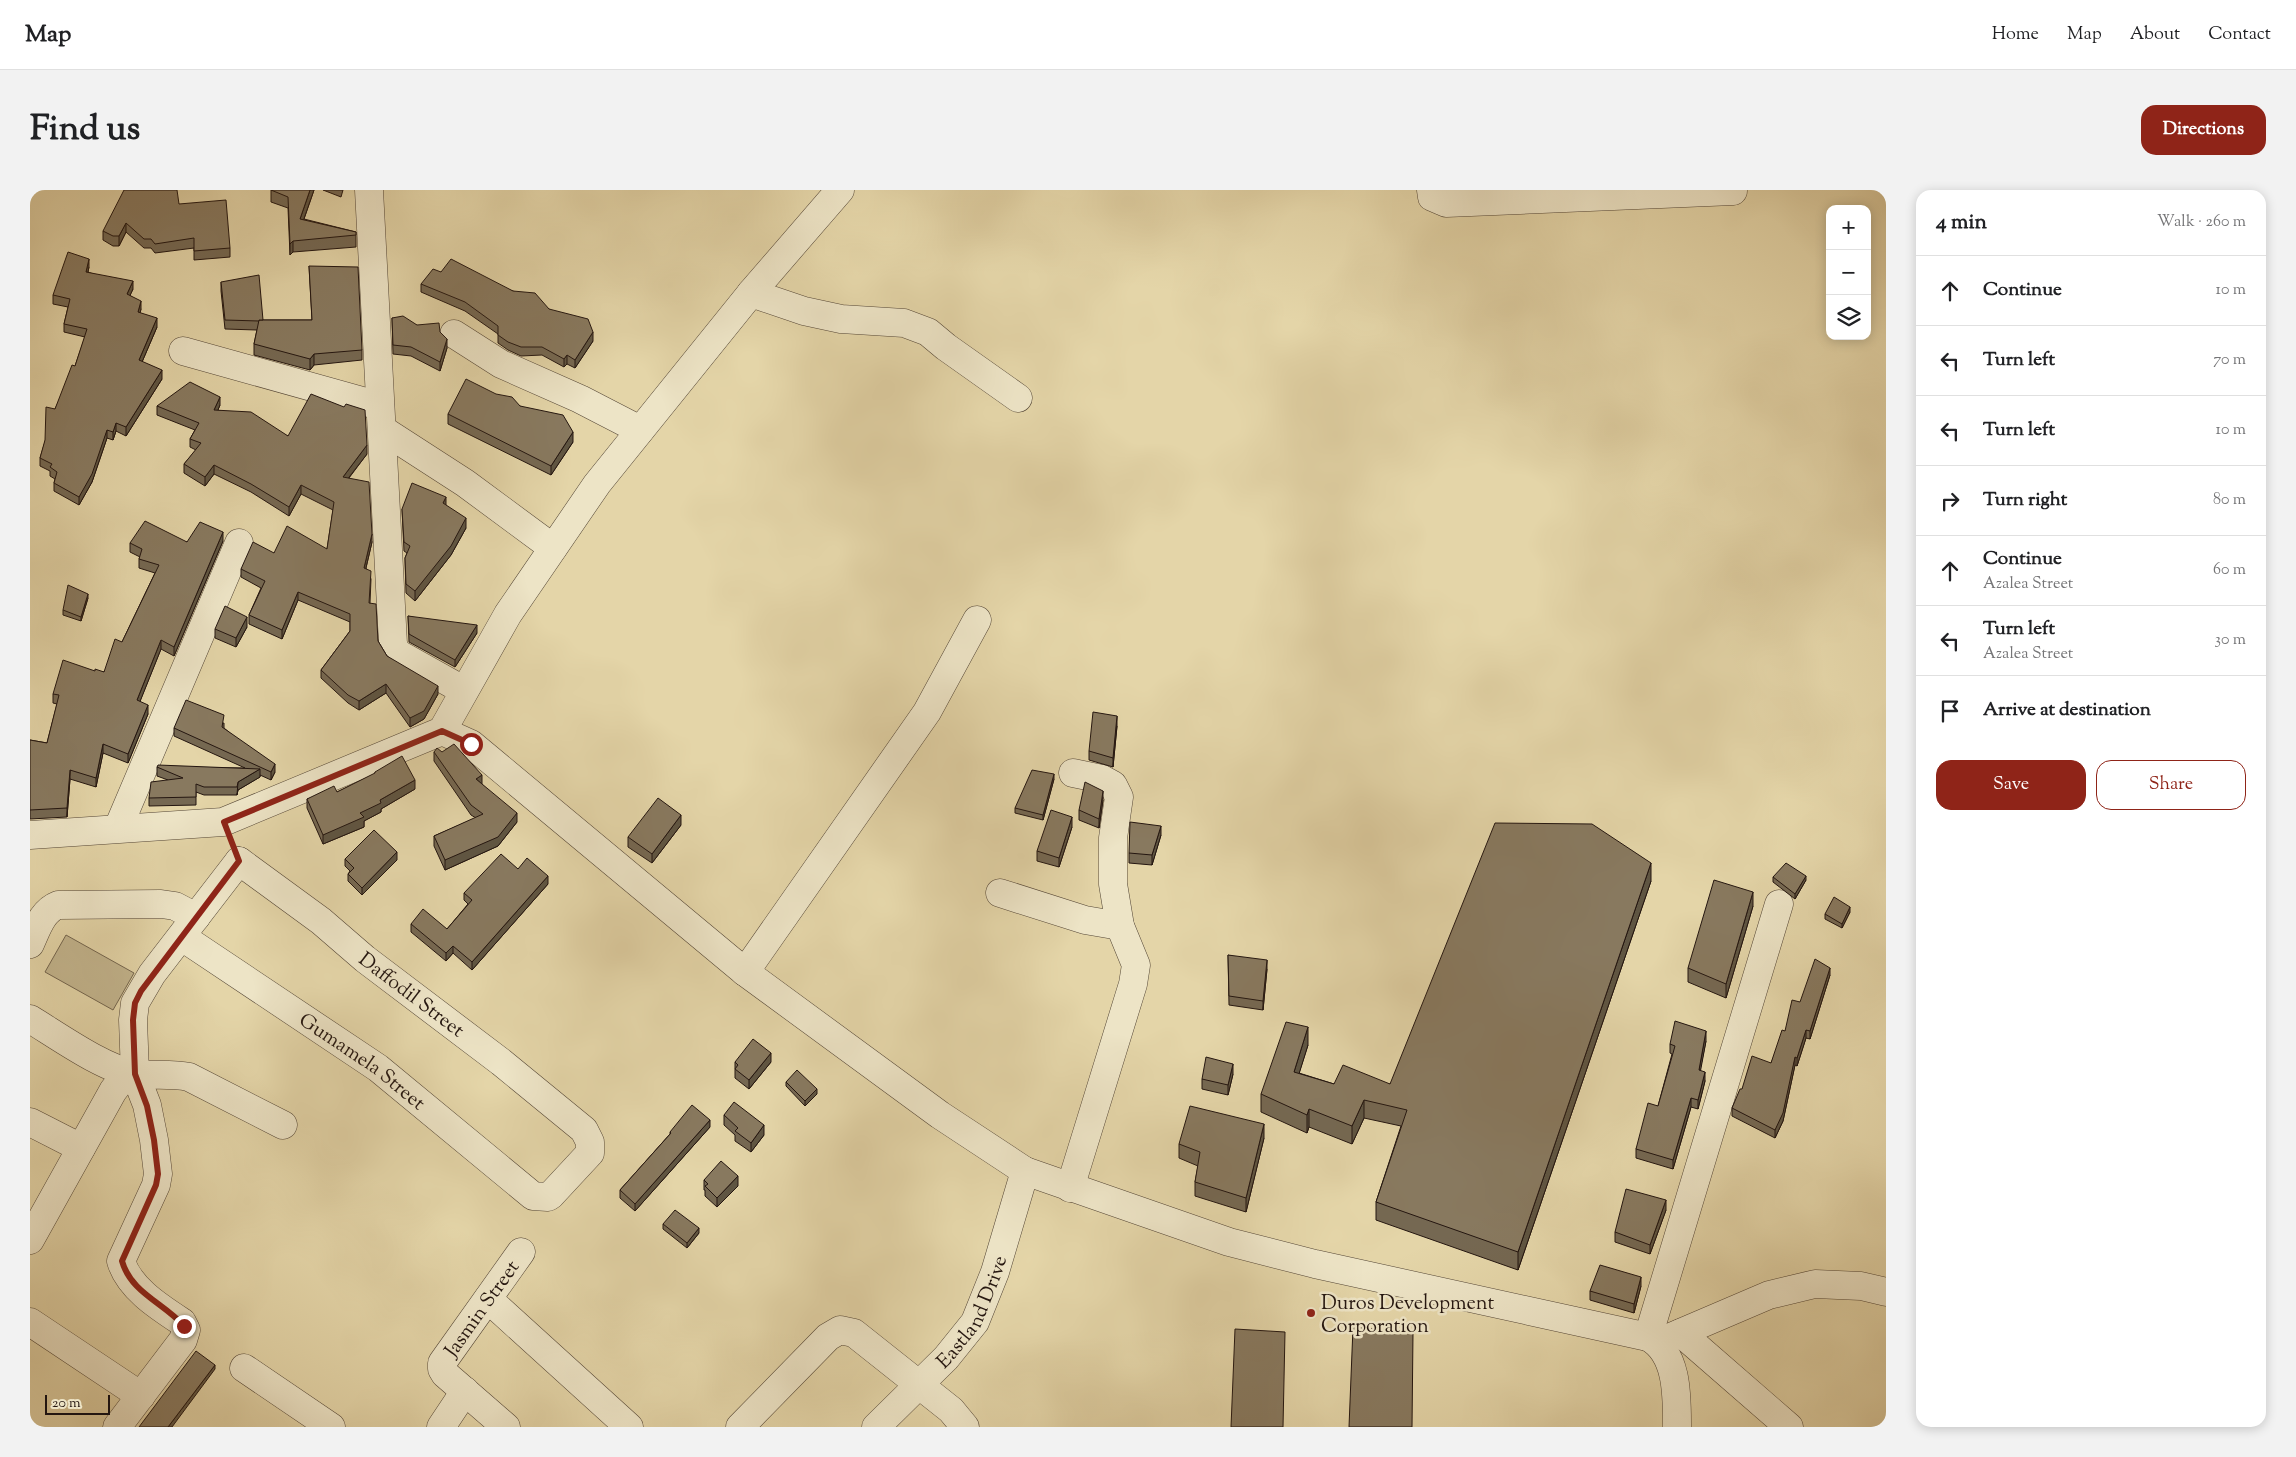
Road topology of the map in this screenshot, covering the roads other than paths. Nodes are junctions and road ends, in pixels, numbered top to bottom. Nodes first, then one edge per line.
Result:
1 (369, 190) edge
2 (840, 190) edge
3 (1431, 190) edge
4 (1716, 191) edge
5 (751, 293) junction
6 (454, 334) dead end
7 (183, 351) dead end
8 (1018, 398) dead end
9 (382, 418) junction
10 (640, 430) junction
11 (240, 543) dead end
12 (553, 548) junction
13 (977, 620) dead end
14 (464, 690) junction
15 (442, 731) junction
16 (1073, 773) dead end
17 (224, 822) junction
18 (118, 828) junction
19 (30, 835) edge
20 (239, 861) junction
21 (1000, 893) dead end
22 (1779, 904) dead end
23 (1120, 926) junction
24 (189, 927) junction
25 (30, 944) edge
26 (745, 972) junction
27 (30, 1019) edge
28 (135, 1074) junction
29 (30, 1122) edge
30 (283, 1125) dead end
31 (81, 1148) junction
32 (1025, 1171) junction
33 (1070, 1188) junction
34 (533, 1196) joint
35 (30, 1240) edge
36 (521, 1252) dead end
37 (1886, 1292) edge
38 (488, 1299) junction
39 (30, 1322) edge
40 (1663, 1337) junction
41 (244, 1368) dead end
42 (920, 1384) junction
43 (465, 1391) junction
44 (141, 1396) junction
45 (117, 1427) edge
46 (331, 1427) edge
47 (441, 1427) edge
48 (506, 1427) edge
49 (629, 1427) edge
50 (740, 1427) edge
51 (876, 1427) edge
52 (965, 1427) edge
53 (1677, 1427) edge
54 (1788, 1427) edge

1 - 9 street
2 - 5 street
3 - 4 street
5 - 8 street
5 - 10 street
6 - 10 street
7 - 9 street
9 - 12 street
9 - 14 street
10 - 12 street
11 - 18 street
12 - 14 street
13 - 26 street
14 - 15 street
15 - 17 street
15 - 26 street
16 - 23 street
17 - 18 street
17 - 20 street
18 - 19 street
20 - 24 street
20 - 34 street, Daffodil Street
21 - 23 street
22 - 40 street
23 - 33 street
24 - 25 street, Gumamela Street
24 - 28 street
24 - 34 street, Gumamela Street
26 - 32 street
27 - 28 street
28 - 30 street
28 - 31 street
28 - 44 street
29 - 31 street
31 - 35 street
32 - 33 street
32 - 42 street, Eastland Drive
33 - 40 street
36 - 38 street, Jasmin Street
37 - 40 street
38 - 43 street, Jasmin Street
38 - 49 street
39 - 44 street
40 - 53 street
40 - 54 street
41 - 46 street
42 - 50 street
42 - 51 street, Eastland Drive
42 - 52 street
43 - 47 street
43 - 48 street, Jasmin Street
44 - 45 street

